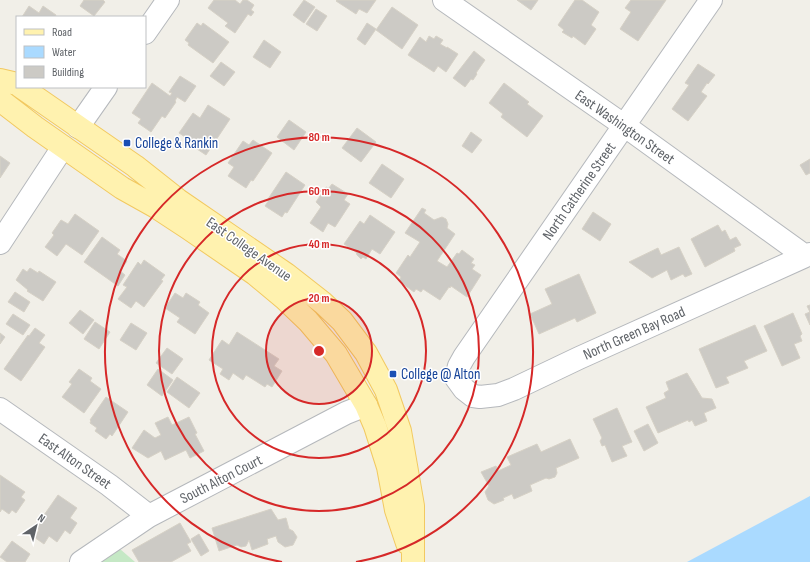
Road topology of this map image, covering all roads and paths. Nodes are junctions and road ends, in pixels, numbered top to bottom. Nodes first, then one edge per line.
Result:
1 (168, 0) edge
2 (444, 0) edge
3 (711, 0) edge
4 (146, 32) edge
5 (0, 80) edge
6 (16, 84) edge
7 (22, 88) edge
8 (105, 88) edge
9 (0, 100) edge
10 (625, 126) junction
11 (78, 127) junction
12 (63, 148) junction
13 (0, 243) edge
14 (808, 255) edge
15 (460, 385) joint
16 (366, 405) junction
17 (0, 408) edge
18 (149, 516) junction
19 (81, 562) edge
20 (412, 562) edge

1 - 4 street
2 - 10 street, East Washington Street
3 - 10 street, North Catherine Street
5 - 6 main road
7 - 11 main road, East College Avenue
8 - 11 street
9 - 12 main road, East College Avenue
10 - 14 street, East Washington Street
10 - 15 street, North Catherine Street
11 - 20 main road, East College Avenue
12 - 13 street
12 - 16 main road, East College Avenue
14 - 15 street, North Green Bay Road
16 - 18 street, South Alton Court
16 - 20 main road, East College Avenue
17 - 18 street, East Alton Street
18 - 19 street, South Alton Court

